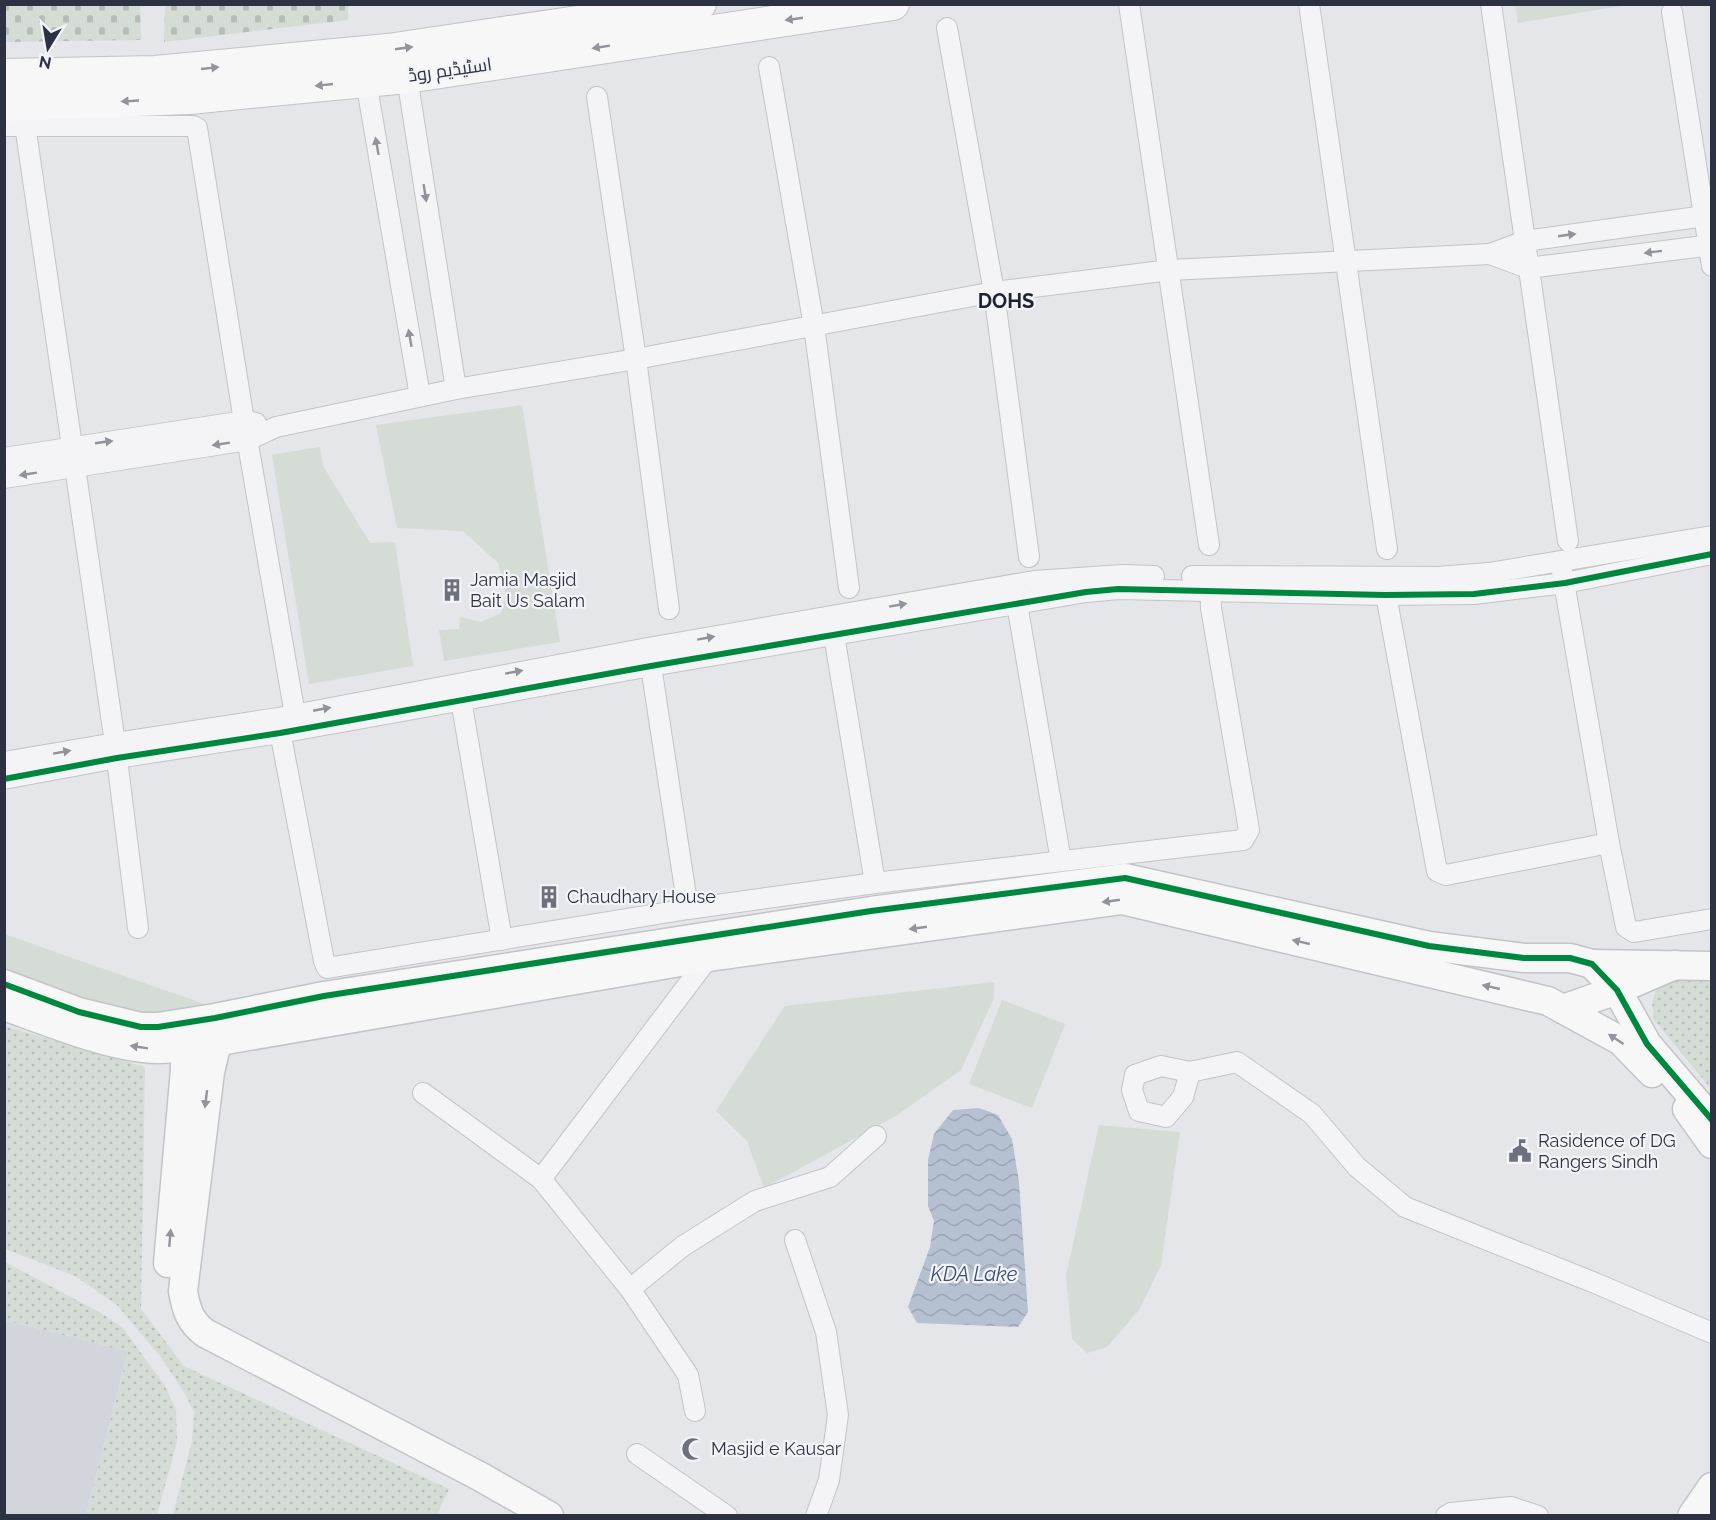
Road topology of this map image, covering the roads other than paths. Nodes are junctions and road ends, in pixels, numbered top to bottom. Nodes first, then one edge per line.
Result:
1 (700, 4) edge
2 (893, 4) edge
3 (1129, 4) edge
4 (1309, 4) edge
5 (1491, 4) edge
6 (1672, 12) dead end
7 (946, 28) dead end
8 (769, 67) dead end
9 (4, 75) edge
10 (407, 77) junction
11 (366, 81) junction
12 (597, 97) dead end
13 (15, 115) edge
14 (4, 126) edge
15 (1708, 216) edge
16 (1525, 241) junction
17 (1710, 246) edge
18 (1490, 254) junction
19 (1345, 261) junction
20 (1712, 266) edge
21 (1528, 268) junction
22 (1170, 270) junction
23 (994, 292) junction
24 (814, 326) junction
25 (636, 359) junction
26 (456, 389) junction
27 (420, 396) junction
28 (244, 421) junction
29 (276, 427) junction
30 (248, 440) junction
31 (72, 446) junction
32 (4, 458) edge
33 (75, 467) junction
34 (4, 478) edge
35 (1712, 536) edge
36 (1568, 541) dead end
37 (1209, 545) dead end
38 (1387, 549) dead end
39 (1712, 554) edge
40 (1029, 557) dead end
41 (1560, 562) junction
42 (1210, 583) junction
43 (1564, 583) junction
44 (1384, 585) junction
45 (849, 588) dead end
46 (1017, 604) junction
47 (669, 609) dead end
48 (834, 635) junction
49 (651, 666) junction
50 (460, 691) junction
51 (284, 722) junction
52 (116, 751) junction
53 (4, 762) edge
54 (4, 780) edge
55 (1610, 843) junction
56 (1061, 861) junction
57 (875, 883) junction
58 (688, 909) junction
59 (1712, 919) edge
60 (138, 928) dead end
61 (502, 940) junction
62 (708, 947) junction
63 (672, 952) junction
64 (1553, 958) junction
65 (1592, 964) junction
66 (1675, 965) junction
67 (1712, 966) edge
68 (1647, 976) junction
69 (4, 984) edge
70 (1617, 990) junction
71 (676, 1000) junction
72 (1555, 1005) junction
73 (4, 1006) edge
74 (1634, 1020) junction
75 (216, 1030) junction
76 (183, 1035) junction
77 (1190, 1072) dead end
78 (423, 1093) dead end
79 (1712, 1120) edge
80 (876, 1136) dead end
81 (1712, 1144) edge
82 (541, 1179) junction
83 (795, 1240) dead end
84 (630, 1289) junction
85 (1712, 1333) edge
86 (695, 1412) dead end
87 (637, 1454) dead end
88 (1712, 1487) edge
89 (515, 1515) edge
90 (549, 1515) edge
91 (727, 1515) edge
92 (816, 1515) edge
93 (1446, 1515) edge
94 (1538, 1515) edge
95 (1692, 1515) edge

9 -> 1 main road, اسٹیڈیم روڈ
2 -> 10 main road, اسٹیڈیم روڈ
3 - 22 street
4 - 19 street
5 - 16 street
6 - 15 street
7 - 23 street
8 - 24 street
10 - 11 main road, اسٹیڈیم روڈ
10 -> 26 street
11 -> 13 main road, اسٹیڈیم روڈ
27 -> 11 street
12 - 25 street
13 - 14 street
13 - 28 street
13 - 31 street
16 -> 15 street
15 - 17 street
16 - 18 street
16 - 21 street
17 - 20 street
17 -> 21 street
18 - 19 street
18 - 21 street
19 - 22 street
19 - 38 street
21 - 36 street
22 - 23 street
22 - 37 street
23 - 24 street
23 - 40 street
24 - 25 street
24 - 45 street
25 - 26 street
25 - 47 street
26 - 27 street
27 - 29 street
28 - 29 street
28 - 30 street
31 -> 28 street
29 - 30 street
30 -> 33 street
30 - 51 street
31 - 32 street
33 -> 34 street
33 - 52 street
35 - 41 street
39 - 43 street
41 - 43 street
41 - 44 street
42 - 44 street
42 - 46 street
50 -> 42 street
42 - 56 street
43 - 44 street
43 - 55 street
44 - 55 street
46 - 48 street
46 - 56 street
48 - 49 street
48 - 57 street
49 - 50 street
49 - 58 street
50 - 51 street
50 - 61 street
51 - 52 street
51 - 61 street
53 -> 52 street
52 - 54 street
52 - 60 street
55 - 59 street
56 - 57 street
57 - 58 street
58 - 61 street
62 - 63 street
62 - 64 street
62 - 71 street
72 -> 62 street
63 - 71 street
63 - 75 street
64 - 65 street
64 - 72 street
65 - 66 street
65 - 70 street
66 - 67 street
66 - 68 street
68 - 70 street
68 - 74 street
69 - 76 street
70 - 72 street
70 - 74 street
71 - 82 street
81 -> 72 street
76 -> 73 street
74 - 79 street
75 - 76 street
75 -> 90 street
89 -> 76 street
77 - 85 street
78 - 82 street
80 - 84 street
82 - 84 street
83 - 92 street
84 - 86 street
87 - 91 street
88 - 95 street
93 - 94 street

